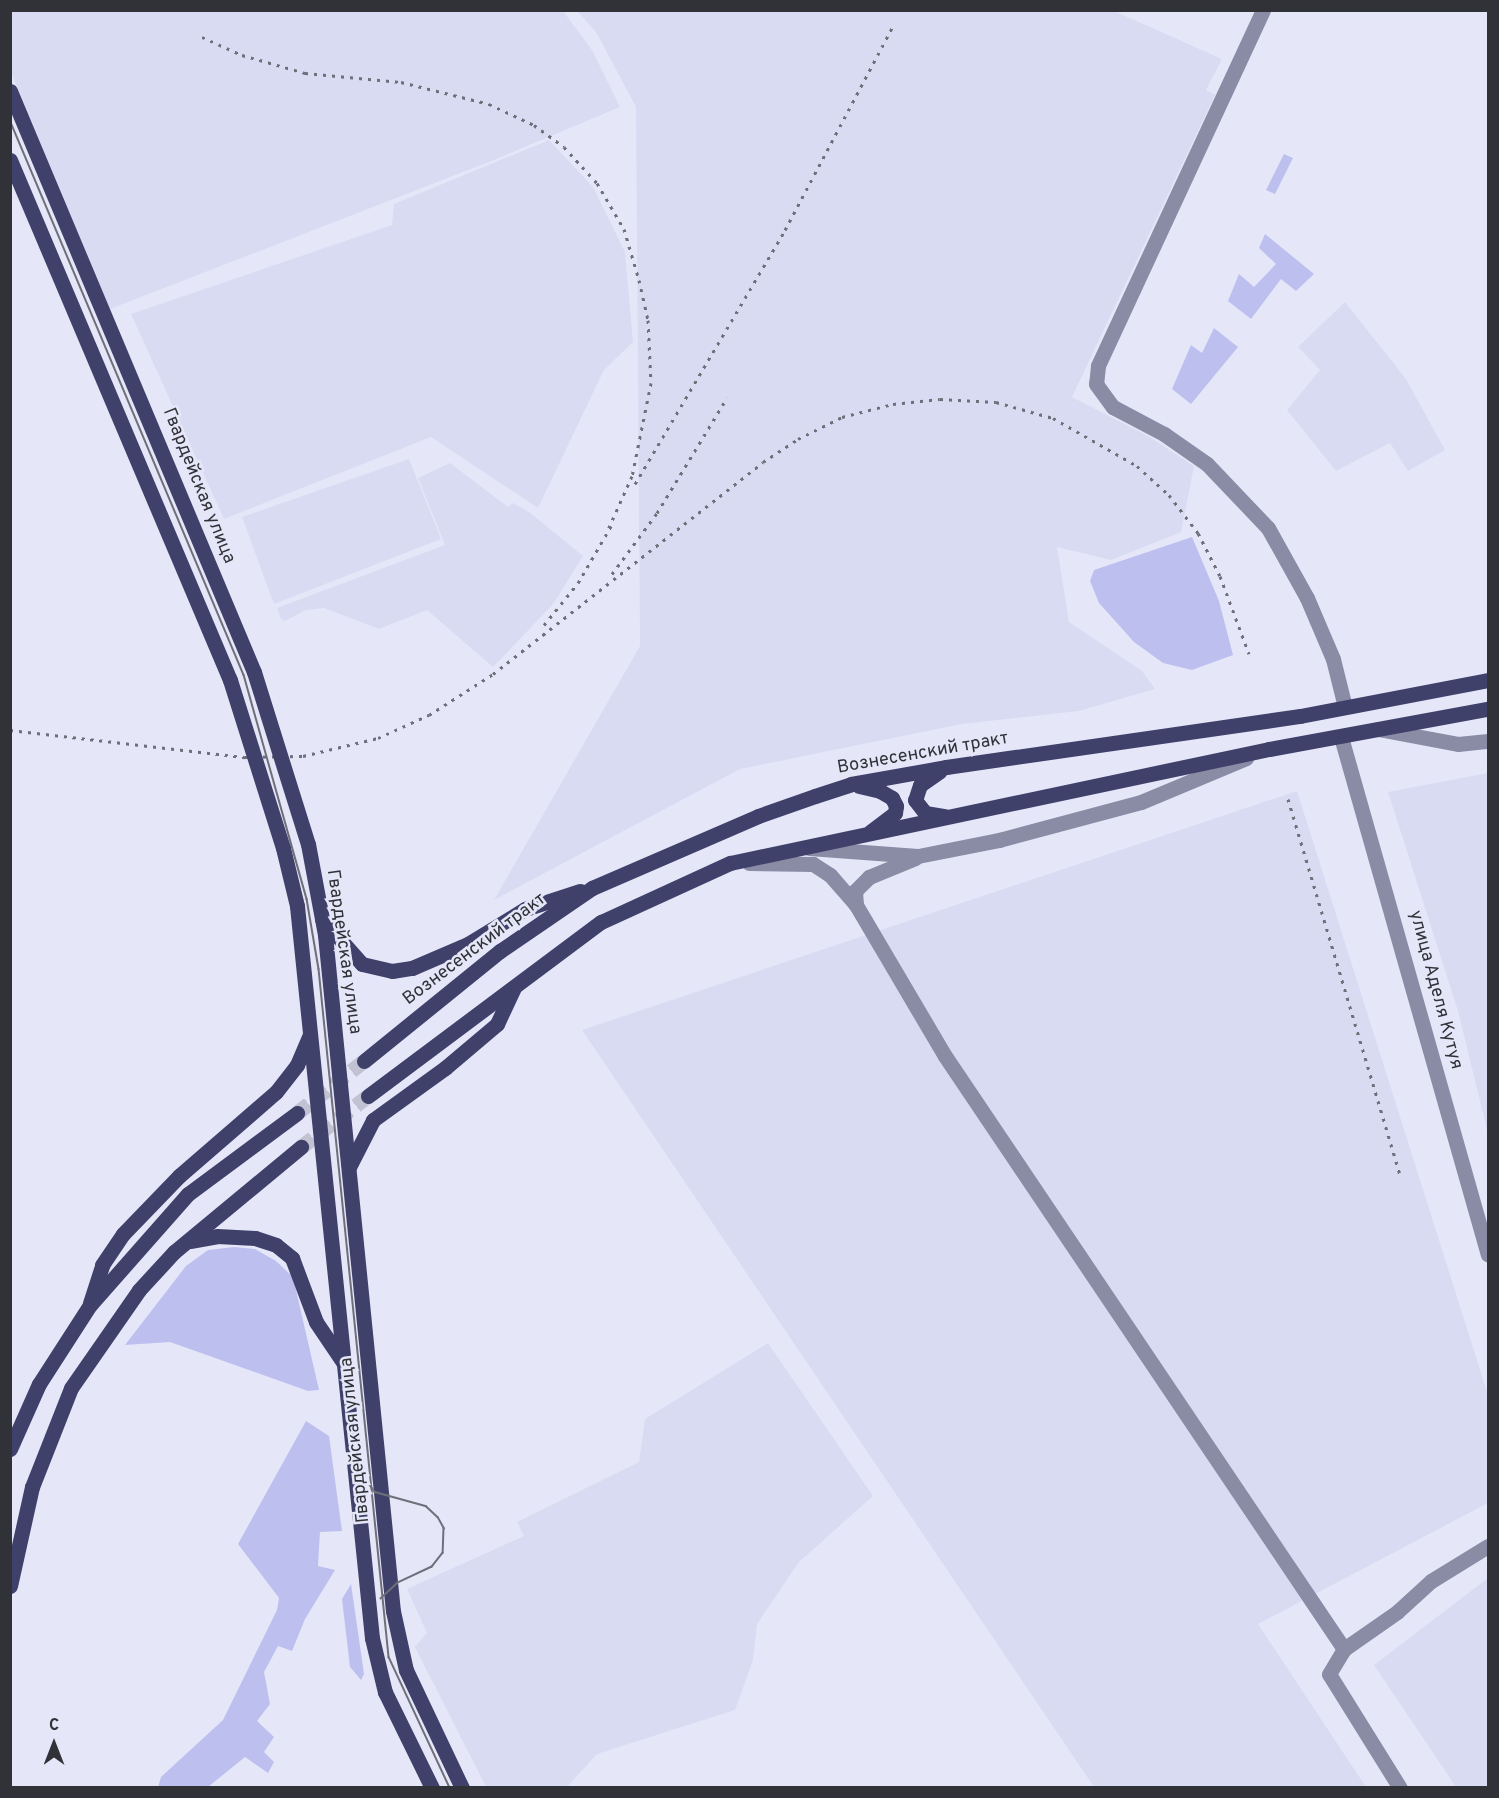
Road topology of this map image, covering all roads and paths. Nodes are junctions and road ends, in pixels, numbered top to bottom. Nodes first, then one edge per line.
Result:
1 (1263, 10) edge
2 (10, 91) edge
3 (10, 160) edge
4 (108, 320) junction
5 (82, 331) junction
6 (1488, 680) edge
7 (1345, 707) junction
8 (1488, 709) edge
9 (1378, 729) junction
10 (1341, 737) junction
11 (1488, 741) edge
12 (1269, 749) junction
13 (946, 767) junction
14 (851, 784) junction
15 (975, 814) junction
16 (859, 838) junction
17 (797, 847) junction
18 (918, 856) junction
19 (730, 863) junction
20 (592, 888) junction
21 (856, 906) junction
22 (322, 919) junction
23 (516, 984) junction
24 (310, 1035) junction
25 (364, 1061) tunnel mouth
26 (368, 1096) tunnel mouth
27 (297, 1113) tunnel mouth
28 (301, 1147) tunnel mouth
29 (349, 1167) junction
30 (187, 1242) junction
31 (1488, 1255) edge
32 (90, 1305) junction
33 (345, 1365) junction
34 (10, 1449) edge
35 (1488, 1546) edge
36 (10, 1586) edge
37 (1344, 1649) junction
38 (432, 1788) edge
39 (462, 1788) edge
40 (1400, 1788) edge

1 - 7 street
2 - 4 main road, Гвардейская улица
3 - 5 main road, Гвардейская улица
4 - 5 main road
4 - 22 main road, Гвардейская улица, bridge
5 - 24 main road, Гвардейская улица, bridge
6 - 7 main road, Вознесенский тракт
7 - 13 main road, Вознесенский тракт
8 - 9 main road
9 - 10 main road
9 - 11 street
10 - 12 main road
10 - 31 street, улица Аделя Кутуя
12 - 15 main road
12 - 18 street
13 - 14 main road, Вознесенский тракт
13 - 15 main road
14 - 16 main road
14 - 20 main road, Вознесенский тракт
15 - 16 main road
16 - 17 main road
17 - 18 street
17 - 19 main road
18 - 21 street
19 - 21 street
19 - 23 main road
20 - 22 main road
20 - 25 main road, Вознесенский тракт
21 - 37 street
22 - 29 main road, Гвардейская улица
23 - 26 main road
23 - 29 main road
24 - 32 main road
24 - 33 main road, Гвардейская улица
27 - 32 main road
28 - 30 main road
29 - 39 main road, Гвардейская улица
30 - 33 main road
30 - 36 main road
32 - 34 main road
33 - 38 main road, Гвардейская улица
35 - 37 street
37 - 40 street

